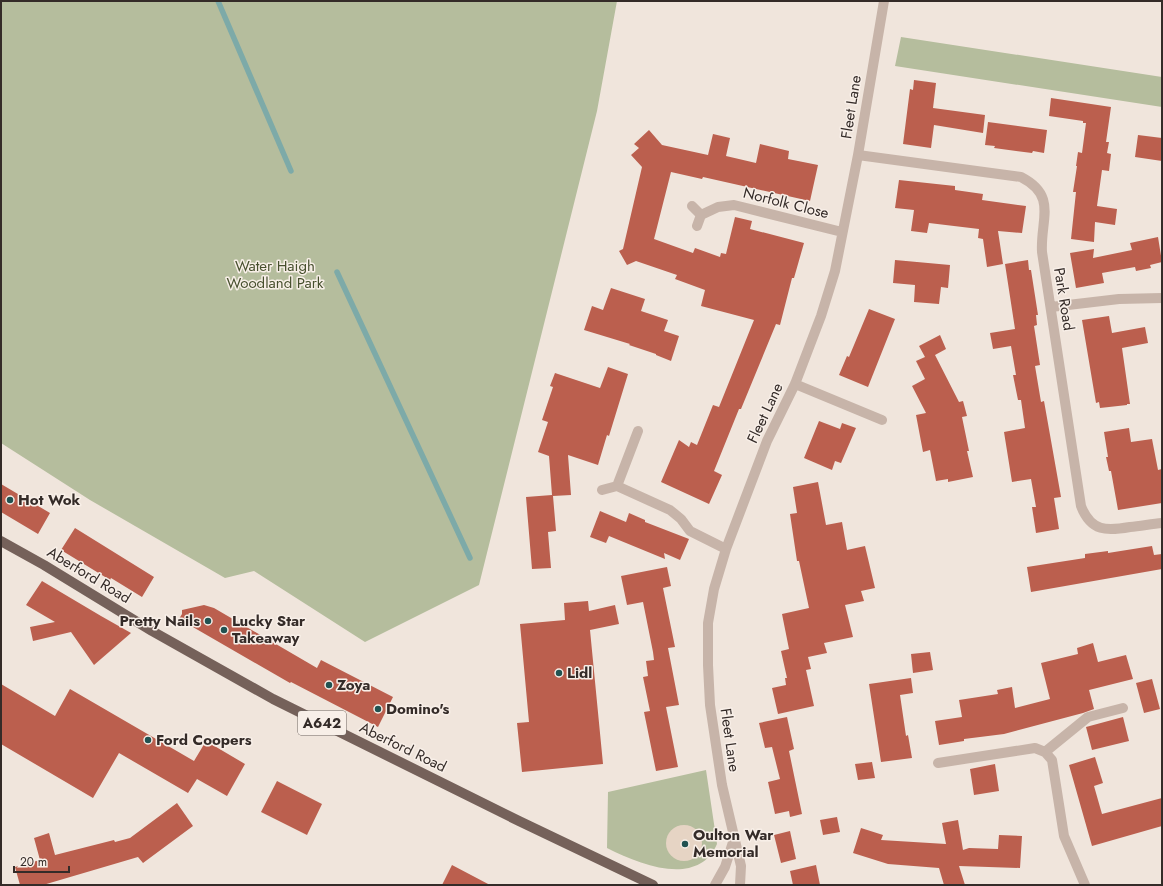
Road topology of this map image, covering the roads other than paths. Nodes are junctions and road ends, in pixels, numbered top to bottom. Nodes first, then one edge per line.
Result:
1 (884, 1) edge
2 (858, 155) junction
3 (692, 206) dead end
4 (701, 215) junction
5 (697, 226) dead end
6 (842, 232) junction
7 (1162, 298) edge
8 (1051, 307) junction
9 (795, 384) junction
10 (882, 420) dead end
11 (638, 431) dead end
12 (617, 486) junction
13 (602, 490) dead end
14 (1162, 523) edge
15 (1, 541) edge
16 (726, 548) junction
17 (1123, 708) dead end
18 (1045, 752) junction
19 (938, 764) dead end
20 (734, 838) junction
21 (653, 885) edge
22 (715, 885) edge
23 (740, 885) edge
24 (1085, 885) edge

1 - 2 street, Fleet Lane
2 - 6 street, Fleet Lane
2 - 8 street, Park Road
3 - 4 street
4 - 5 street
4 - 6 street, Norfolk Close
6 - 9 street, Fleet Lane
7 - 8 street
8 - 14 street, Park Road
9 - 10 street
9 - 16 street, Fleet Lane
11 - 12 street
12 - 13 street
12 - 16 street
15 - 21 main road, Aberford Road / A642
16 - 20 street, Fleet Lane
17 - 18 street
18 - 19 street
18 - 24 street
20 - 22 street, Fleet Lane
20 - 23 street, Fleet Lane

